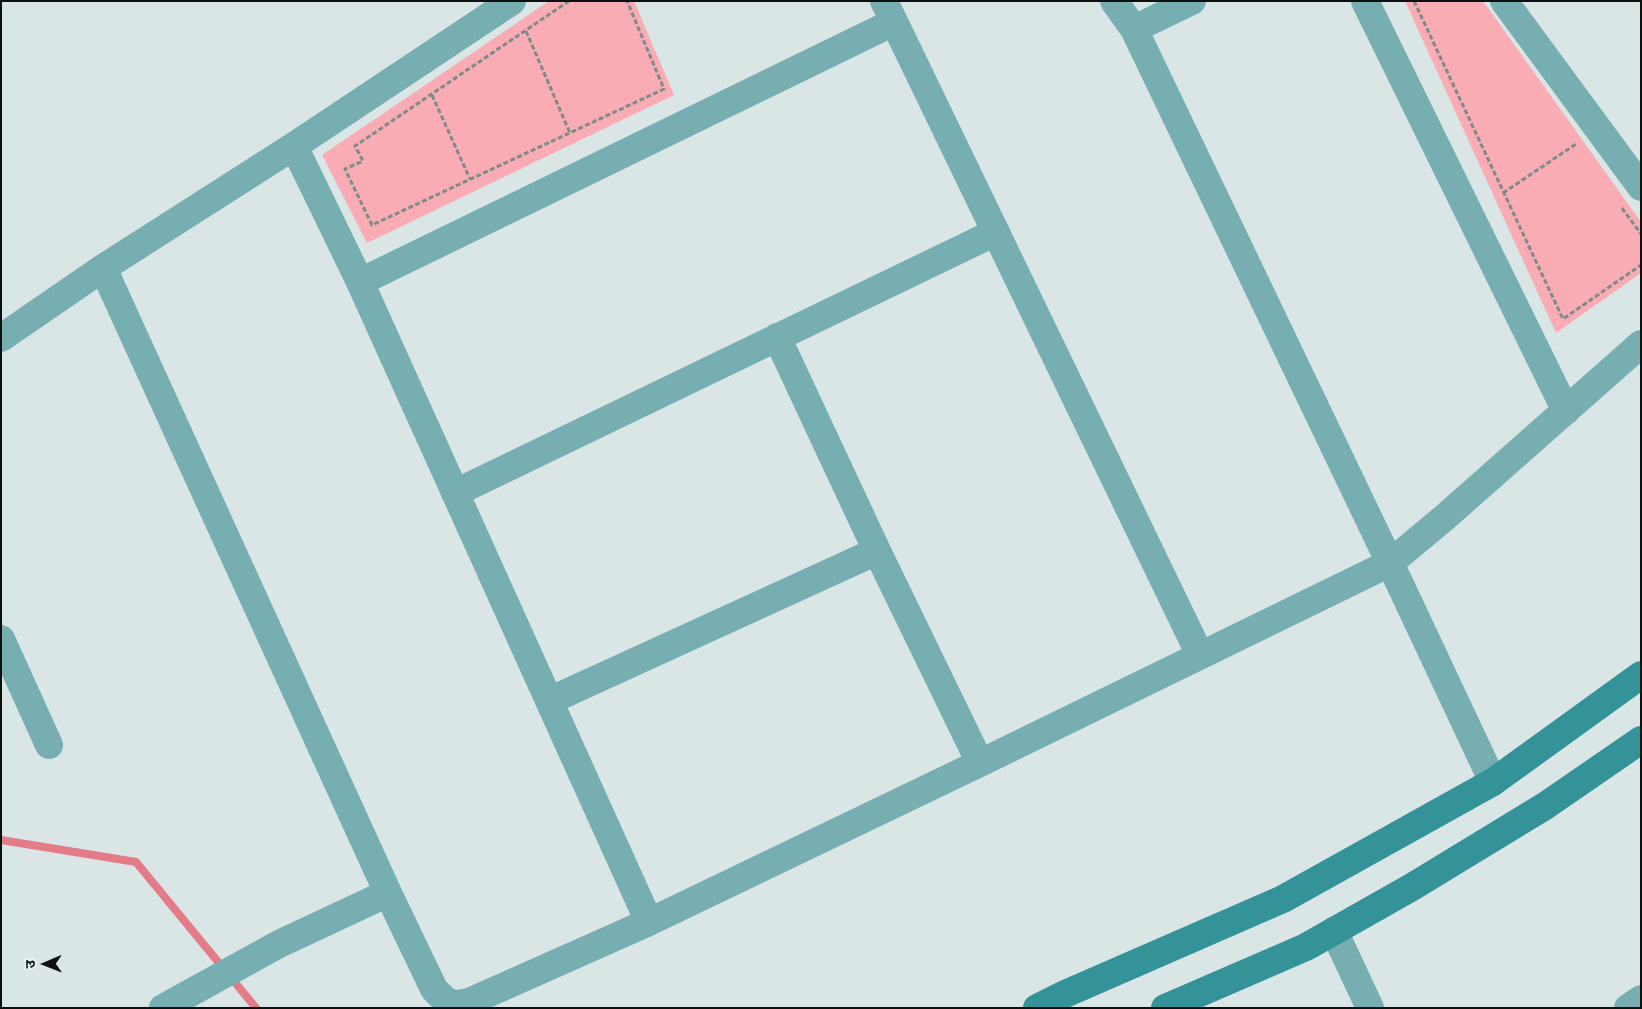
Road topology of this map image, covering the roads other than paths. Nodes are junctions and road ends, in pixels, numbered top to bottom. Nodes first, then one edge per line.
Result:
1 (512, 1) edge
2 (1114, 1) edge
3 (1192, 1) edge
4 (1365, 1) edge
5 (1504, 1) edge
6 (889, 12) edge
7 (1134, 29) junction
8 (294, 146) junction
9 (1641, 187) edge
10 (996, 232) junction
11 (103, 268) junction
12 (360, 282) junction
13 (777, 337) junction
14 (1, 338) edge
15 (1641, 344) edge
16 (1566, 411) junction
17 (455, 493) junction
18 (877, 551) junction
19 (1390, 563) junction
20 (1, 639) edge
21 (1200, 656) junction
22 (1641, 675) edge
23 (549, 701) junction
24 (1641, 740) edge
25 (49, 745) dead end
26 (980, 763) junction
27 (1493, 782) junction
28 (388, 893) junction
29 (649, 922) junction
30 (1334, 930) junction
31 (1641, 999) edge
32 (173, 1003) edge
33 (1037, 1008) edge
34 (1165, 1008) edge
35 (1370, 1008) edge
36 (1628, 1008) edge

1 - 8 street
2 - 7 street
3 - 7 street
4 - 16 street
5 - 9 street
6 - 10 street
6 - 12 street
7 - 19 street
8 - 11 street
8 - 12 street
10 - 13 street
10 - 21 street
11 - 14 street
11 - 28 street
12 - 17 street
13 - 17 street
13 - 18 street
15 - 16 street
16 - 19 street
17 - 23 street
18 - 23 street
18 - 26 street
19 - 21 street
19 - 27 street
20 - 25 street
21 - 26 street
22 - 27 street
23 - 29 street
24 - 30 street
26 - 29 street
27 - 33 street
28 - 29 street
28 - 32 street
30 - 34 street
30 - 35 street
31 - 36 street

